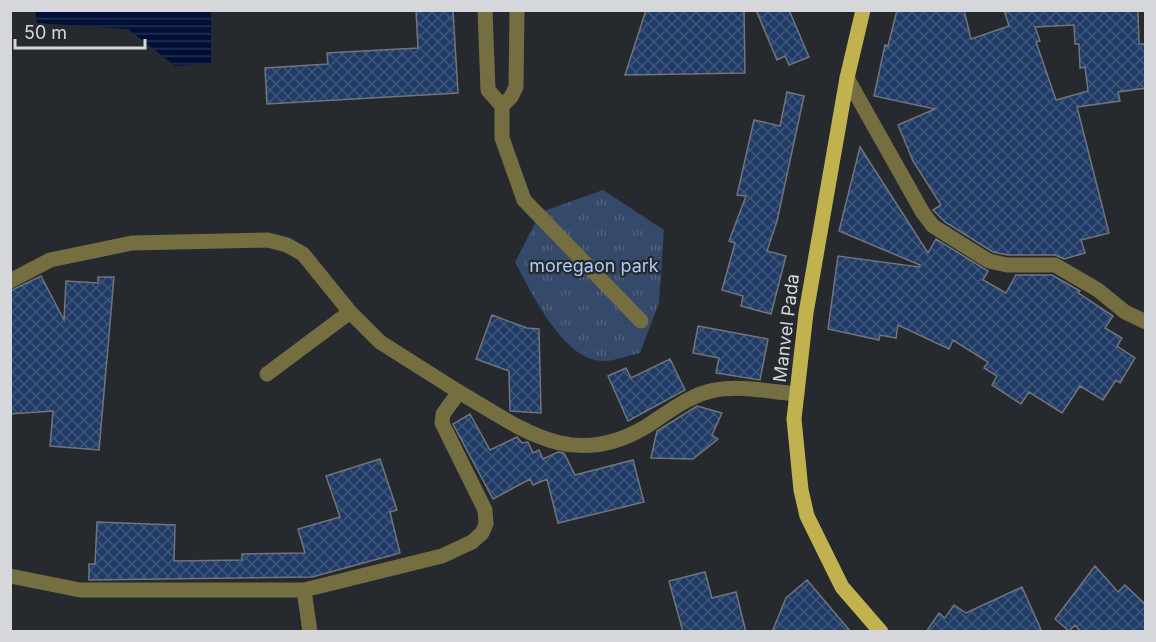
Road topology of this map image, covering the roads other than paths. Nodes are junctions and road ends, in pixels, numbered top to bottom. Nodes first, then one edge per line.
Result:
1 (485, 10) edge
2 (516, 10) edge
3 (863, 10) edge
4 (847, 78) junction
5 (502, 106) junction
6 (10, 281) edge
7 (350, 312) junction
8 (641, 321) dead end
9 (1146, 322) edge
10 (267, 374) dead end
11 (459, 392) junction
12 (797, 394) junction
13 (10, 576) edge
14 (304, 590) junction
15 (310, 632) edge
16 (881, 632) edge

1 - 5 street
2 - 5 street
3 - 4 main road, Manvel Pada
4 - 9 street
4 - 12 main road, Manvel Pada
5 - 8 street
6 - 7 street
7 - 10 street
7 - 11 street
11 - 12 street
11 - 14 street
12 - 16 main road, Manvel Pada
13 - 14 street
14 - 15 street

